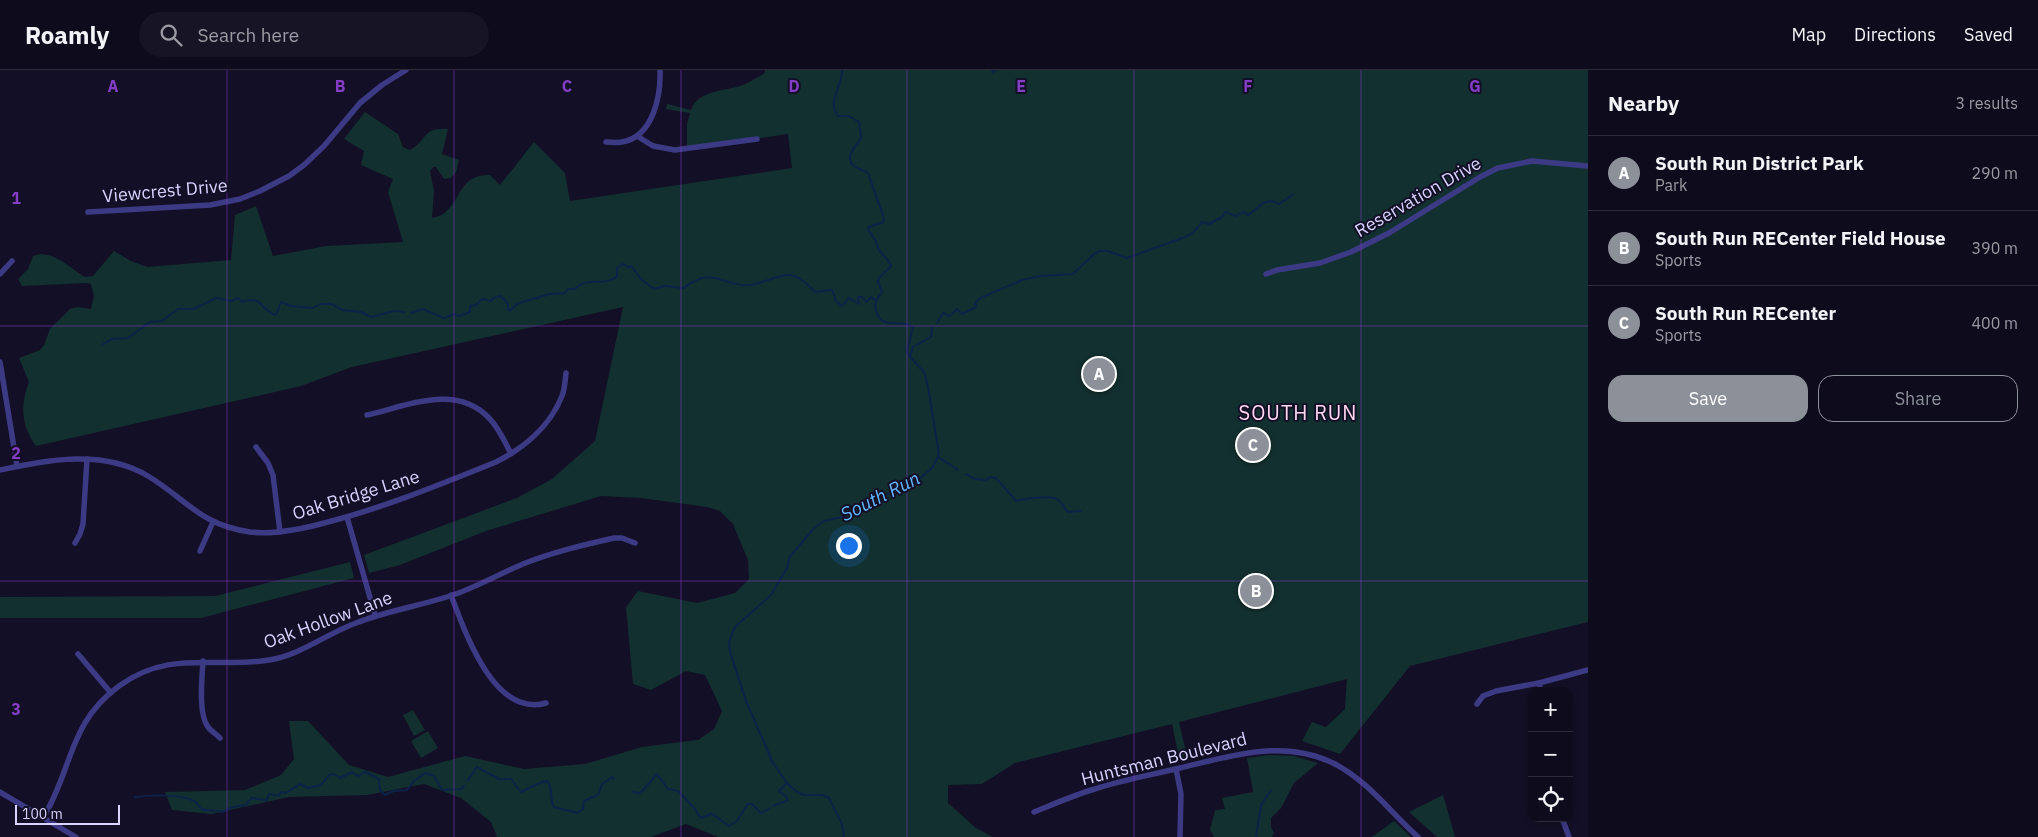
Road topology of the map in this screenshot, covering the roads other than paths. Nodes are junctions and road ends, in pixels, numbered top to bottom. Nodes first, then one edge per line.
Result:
1 (406, 70) edge
2 (660, 70) edge
3 (637, 136) junction
4 (757, 139) dead end
5 (606, 142) dead end
6 (1588, 166) edge
7 (88, 212) dead end
8 (12, 261) dead end
9 (0, 274) edge
10 (1266, 274) dead end
11 (0, 362) edge
12 (566, 373) dead end
13 (367, 415) dead end
14 (256, 447) dead end
15 (511, 454) junction
16 (87, 459) junction
17 (17, 466) junction
18 (0, 470) edge
19 (347, 517) junction
20 (213, 522) junction
21 (280, 532) junction
22 (76, 542) dead end
23 (635, 543) dead end
24 (200, 551) dead end
25 (452, 595) junction
26 (376, 615) junction
27 (78, 654) dead end
28 (202, 661) junction
29 (1588, 670) edge
30 (1539, 682) junction
31 (1540, 687) edge
32 (111, 692) junction
33 (546, 703) dead end
34 (1477, 704) dead end
35 (220, 738) dead end
36 (1176, 769) junction
37 (0, 792) edge
38 (1034, 812) dead end
39 (43, 818) junction
40 (1563, 822) edge
41 (76, 837) edge
42 (1180, 837) edge
43 (1418, 837) edge
44 (1569, 837) edge

1 - 7 street, Viewcrest Drive
2 - 3 street
3 - 4 street
3 - 5 street
6 - 10 street, Reservation Drive
8 - 9 street
11 - 17 street
12 - 15 street, Oak Bridge Lane
13 - 15 street
14 - 21 street
15 - 19 street, Oak Bridge Lane
16 - 17 street, Oak Bridge Lane
16 - 20 street, Oak Bridge Lane
16 - 22 street
17 - 18 street, Oak Bridge Lane
19 - 21 street, Oak Bridge Lane
19 - 26 street
20 - 21 street, Oak Bridge Lane
20 - 24 street
23 - 25 street, Oak Hollow Lane
25 - 26 street, Oak Hollow Lane
25 - 33 street
26 - 28 street, Oak Hollow Lane
27 - 32 street
28 - 32 street, Oak Hollow Lane
28 - 35 street
29 - 30 street
30 - 31 street
30 - 34 street
32 - 39 street, Oak Hollow Lane
36 - 38 street, Huntsman Boulevard
36 - 42 street
36 - 43 street, Huntsman Boulevard
37 - 39 street
39 - 41 street
40 - 44 street

